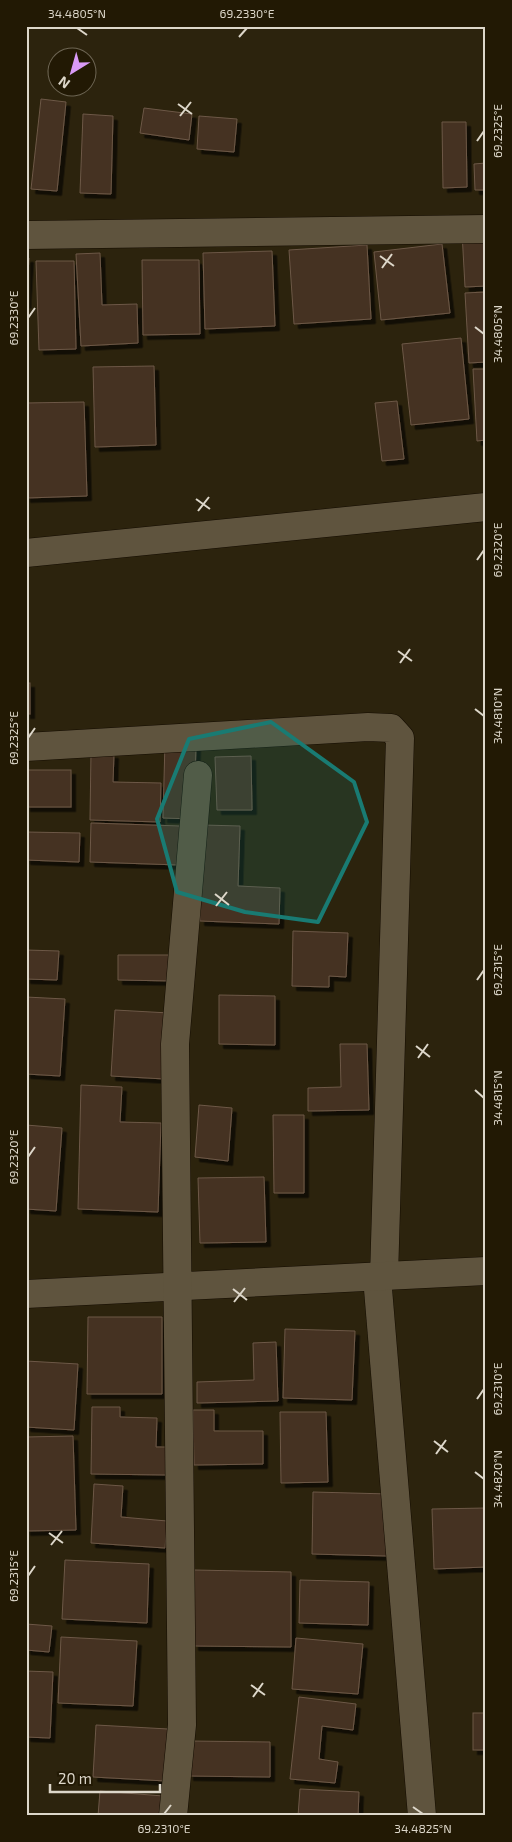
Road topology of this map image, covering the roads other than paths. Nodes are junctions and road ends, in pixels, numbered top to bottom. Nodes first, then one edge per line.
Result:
1 (486, 229) edge
2 (26, 235) edge
3 (486, 507) edge
4 (26, 553) edge
5 (26, 747) edge
6 (198, 775) dead end
7 (486, 1271) edge
8 (380, 1277) junction
9 (178, 1287) junction
10 (26, 1294) edge
11 (173, 1816) edge
12 (422, 1816) edge

1 - 2 street
3 - 4 street
5 - 8 street
6 - 9 street
7 - 8 street
8 - 9 street
8 - 12 street
9 - 10 street
9 - 11 street

